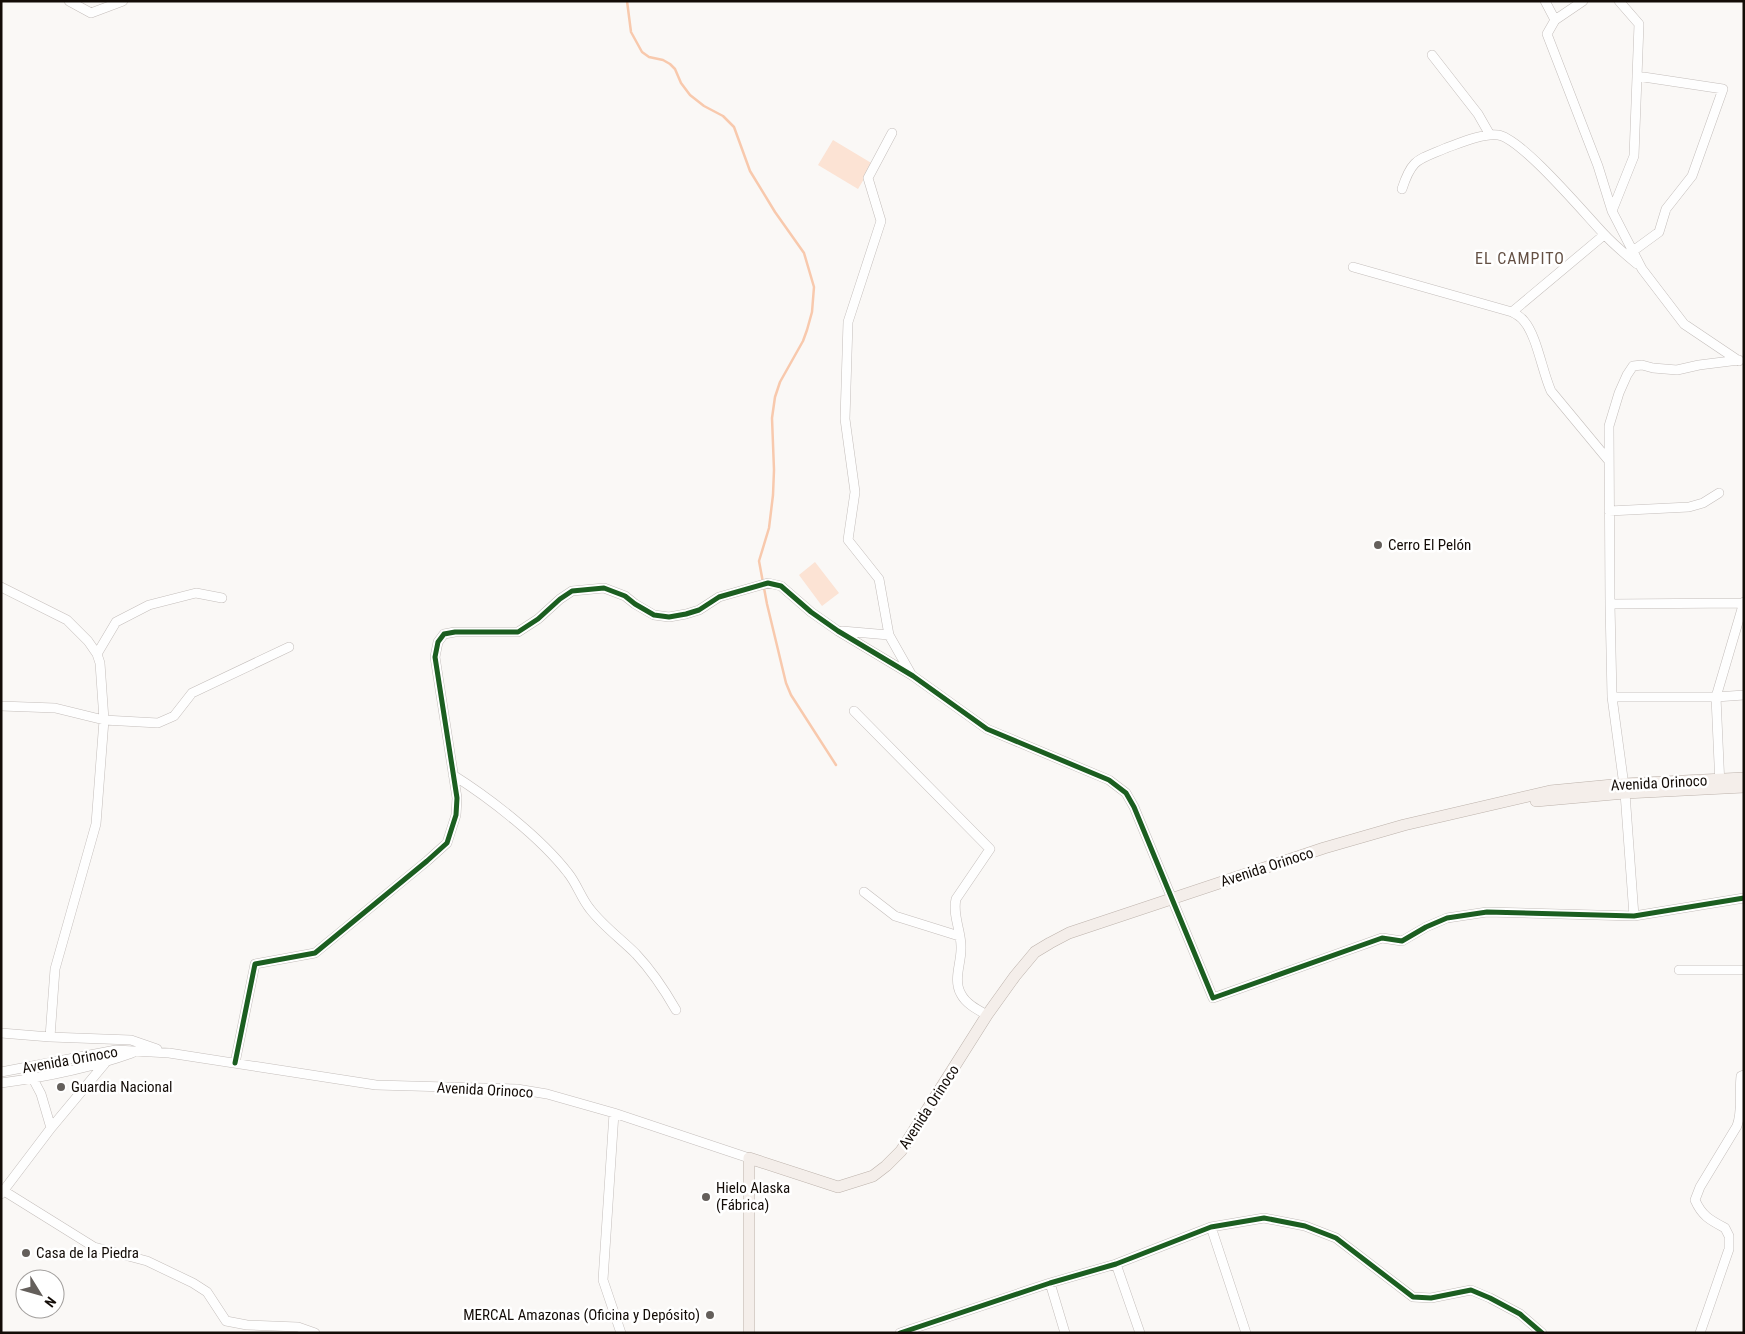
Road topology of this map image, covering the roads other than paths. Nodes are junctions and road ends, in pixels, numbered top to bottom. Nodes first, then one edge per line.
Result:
1 (69, 1) edge
2 (122, 1) edge
3 (1546, 1) edge
4 (1584, 1) edge
5 (1620, 1) edge
6 (1555, 20) junction
7 (1432, 54) dead end
8 (1637, 76) junction
9 (892, 133) dead end
10 (1490, 135) junction
11 (1402, 189) dead end
12 (1612, 211) junction
13 (1604, 235) junction
14 (1633, 251) junction
15 (1353, 266) dead end
16 (1642, 269) junction
17 (1512, 312) junction
18 (1741, 362) edge
19 (1609, 460) junction
20 (1719, 493) dead end
21 (1610, 511) junction
22 (1, 587) edge
23 (222, 598) dead end
24 (1744, 603) edge
25 (1610, 604) junction
26 (838, 631) junction
27 (889, 635) junction
28 (289, 647) dead end
29 (97, 654) junction
30 (912, 676) junction
31 (1744, 695) edge
32 (1612, 697) junction
33 (1716, 697) junction
34 (1, 706) edge
35 (854, 710) dead end
36 (104, 720) junction
37 (453, 775) junction
38 (1744, 778) edge
39 (1720, 784) junction
40 (1744, 787) edge
41 (1624, 789) junction
42 (864, 892) dead end
43 (1172, 898) junction
44 (1744, 898) edge
45 (1634, 916) junction
46 (959, 936) junction
47 (1679, 970) dead end
48 (1744, 970) edge
49 (676, 1010) dead end
50 (987, 1016) junction
51 (1, 1033) edge
52 (50, 1038) junction
53 (116, 1050) junction
54 (138, 1051) junction
55 (169, 1053) junction
56 (106, 1062) junction
57 (235, 1063) junction
58 (26, 1068) junction
59 (1, 1072) edge
60 (1744, 1075) edge
61 (33, 1078) junction
62 (1, 1083) edge
63 (614, 1113) junction
64 (51, 1128) junction
65 (749, 1158) junction
66 (3, 1192) edge
67 (1211, 1228) junction
68 (1116, 1264) junction
69 (1050, 1283) junction
70 (315, 1333) edge
71 (621, 1333) edge
72 (749, 1333) edge
73 (900, 1333) edge
74 (1065, 1333) edge
75 (1140, 1333) edge
76 (1246, 1333) edge
77 (1542, 1333) edge
78 (1700, 1333) edge

1 - 2 street
3 - 6 street
4 - 6 street
5 - 8 street
6 - 12 street
7 - 10 street
8 - 12 street
8 - 14 street
9 - 27 street
10 - 11 street
10 - 13 street
12 - 14 street
13 - 16 street
13 - 17 street
14 - 16 street
15 - 17 street
16 - 18 street
17 - 19 street
18 - 19 street
19 - 21 street
20 - 21 street
21 - 25 street
22 - 29 street
23 - 29 street
24 - 25 street
24 - 33 street
25 - 32 street
26 - 27 street
26 - 30 street
26 - 37 street
27 - 30 street
28 - 36 street
29 - 36 street
30 - 43 street
31 - 33 street
32 - 33 street
32 - 41 street
33 - 39 street
34 - 36 street
35 - 46 street
36 - 52 street
37 - 49 street
37 - 57 street
38 - 39 main road, Avenida Orinoco
39 - 40 main road, Avenida Orinoco
39 - 41 main road, Avenida Orinoco
41 - 43 main road, Avenida Orinoco
41 - 45 street
42 - 46 street
43 - 45 street
43 - 50 main road, Avenida Orinoco
44 - 45 street
46 - 50 street
47 - 48 street
50 - 65 main road, Avenida Orinoco
51 - 52 street
52 - 55 street
53 - 54 street, Avenida Orinoco
53 - 56 street
53 - 58 street, Avenida Orinoco
54 - 55 street, Avenida Orinoco
54 - 56 street, Avenida Orinoco
55 - 57 street, Avenida Orinoco
56 - 61 street, Avenida Orinoco
56 - 64 street
57 - 63 street, Avenida Orinoco
58 - 59 street, Avenida Orinoco
58 - 61 street
60 - 78 street
61 - 62 street, Avenida Orinoco
61 - 64 street
63 - 65 street, Avenida Orinoco
63 - 71 street
64 - 66 street
65 - 72 main road
66 - 70 street
67 - 68 street
67 - 76 street
67 - 77 street
68 - 69 street
68 - 75 street
69 - 73 street
69 - 74 street

